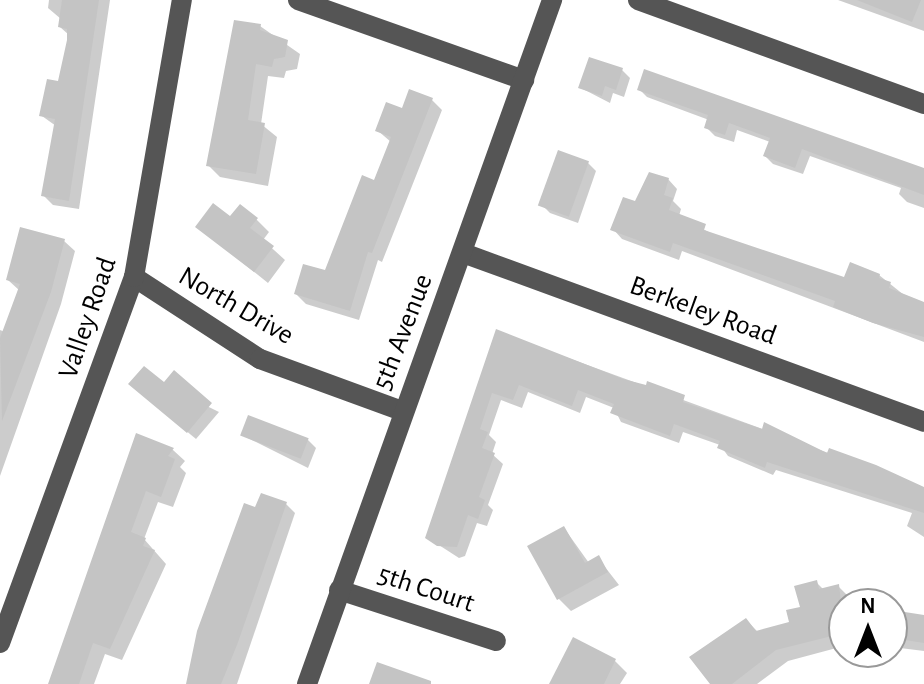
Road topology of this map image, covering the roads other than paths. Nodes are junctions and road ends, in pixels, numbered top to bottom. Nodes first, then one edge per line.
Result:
1 (182, 0) edge
2 (298, 0) edge
3 (552, 0) edge
4 (638, 0) edge
5 (524, 80) junction
6 (924, 104) edge
7 (463, 253) junction
8 (134, 277) junction
9 (402, 411) junction
10 (924, 422) edge
11 (339, 590) junction
12 (496, 641) dead end
13 (0, 643) edge
14 (307, 684) edge

1 - 8 street, Valley Road
2 - 5 street
3 - 5 street, 5th Avenue
4 - 6 street
5 - 7 street, 5th Avenue
7 - 9 street, 5th Avenue
7 - 10 street, Berkeley Road
8 - 9 street, North Drive
8 - 13 street, Valley Road
9 - 11 street, 5th Avenue
11 - 12 street, 5th Court
11 - 14 street, 5th Avenue

